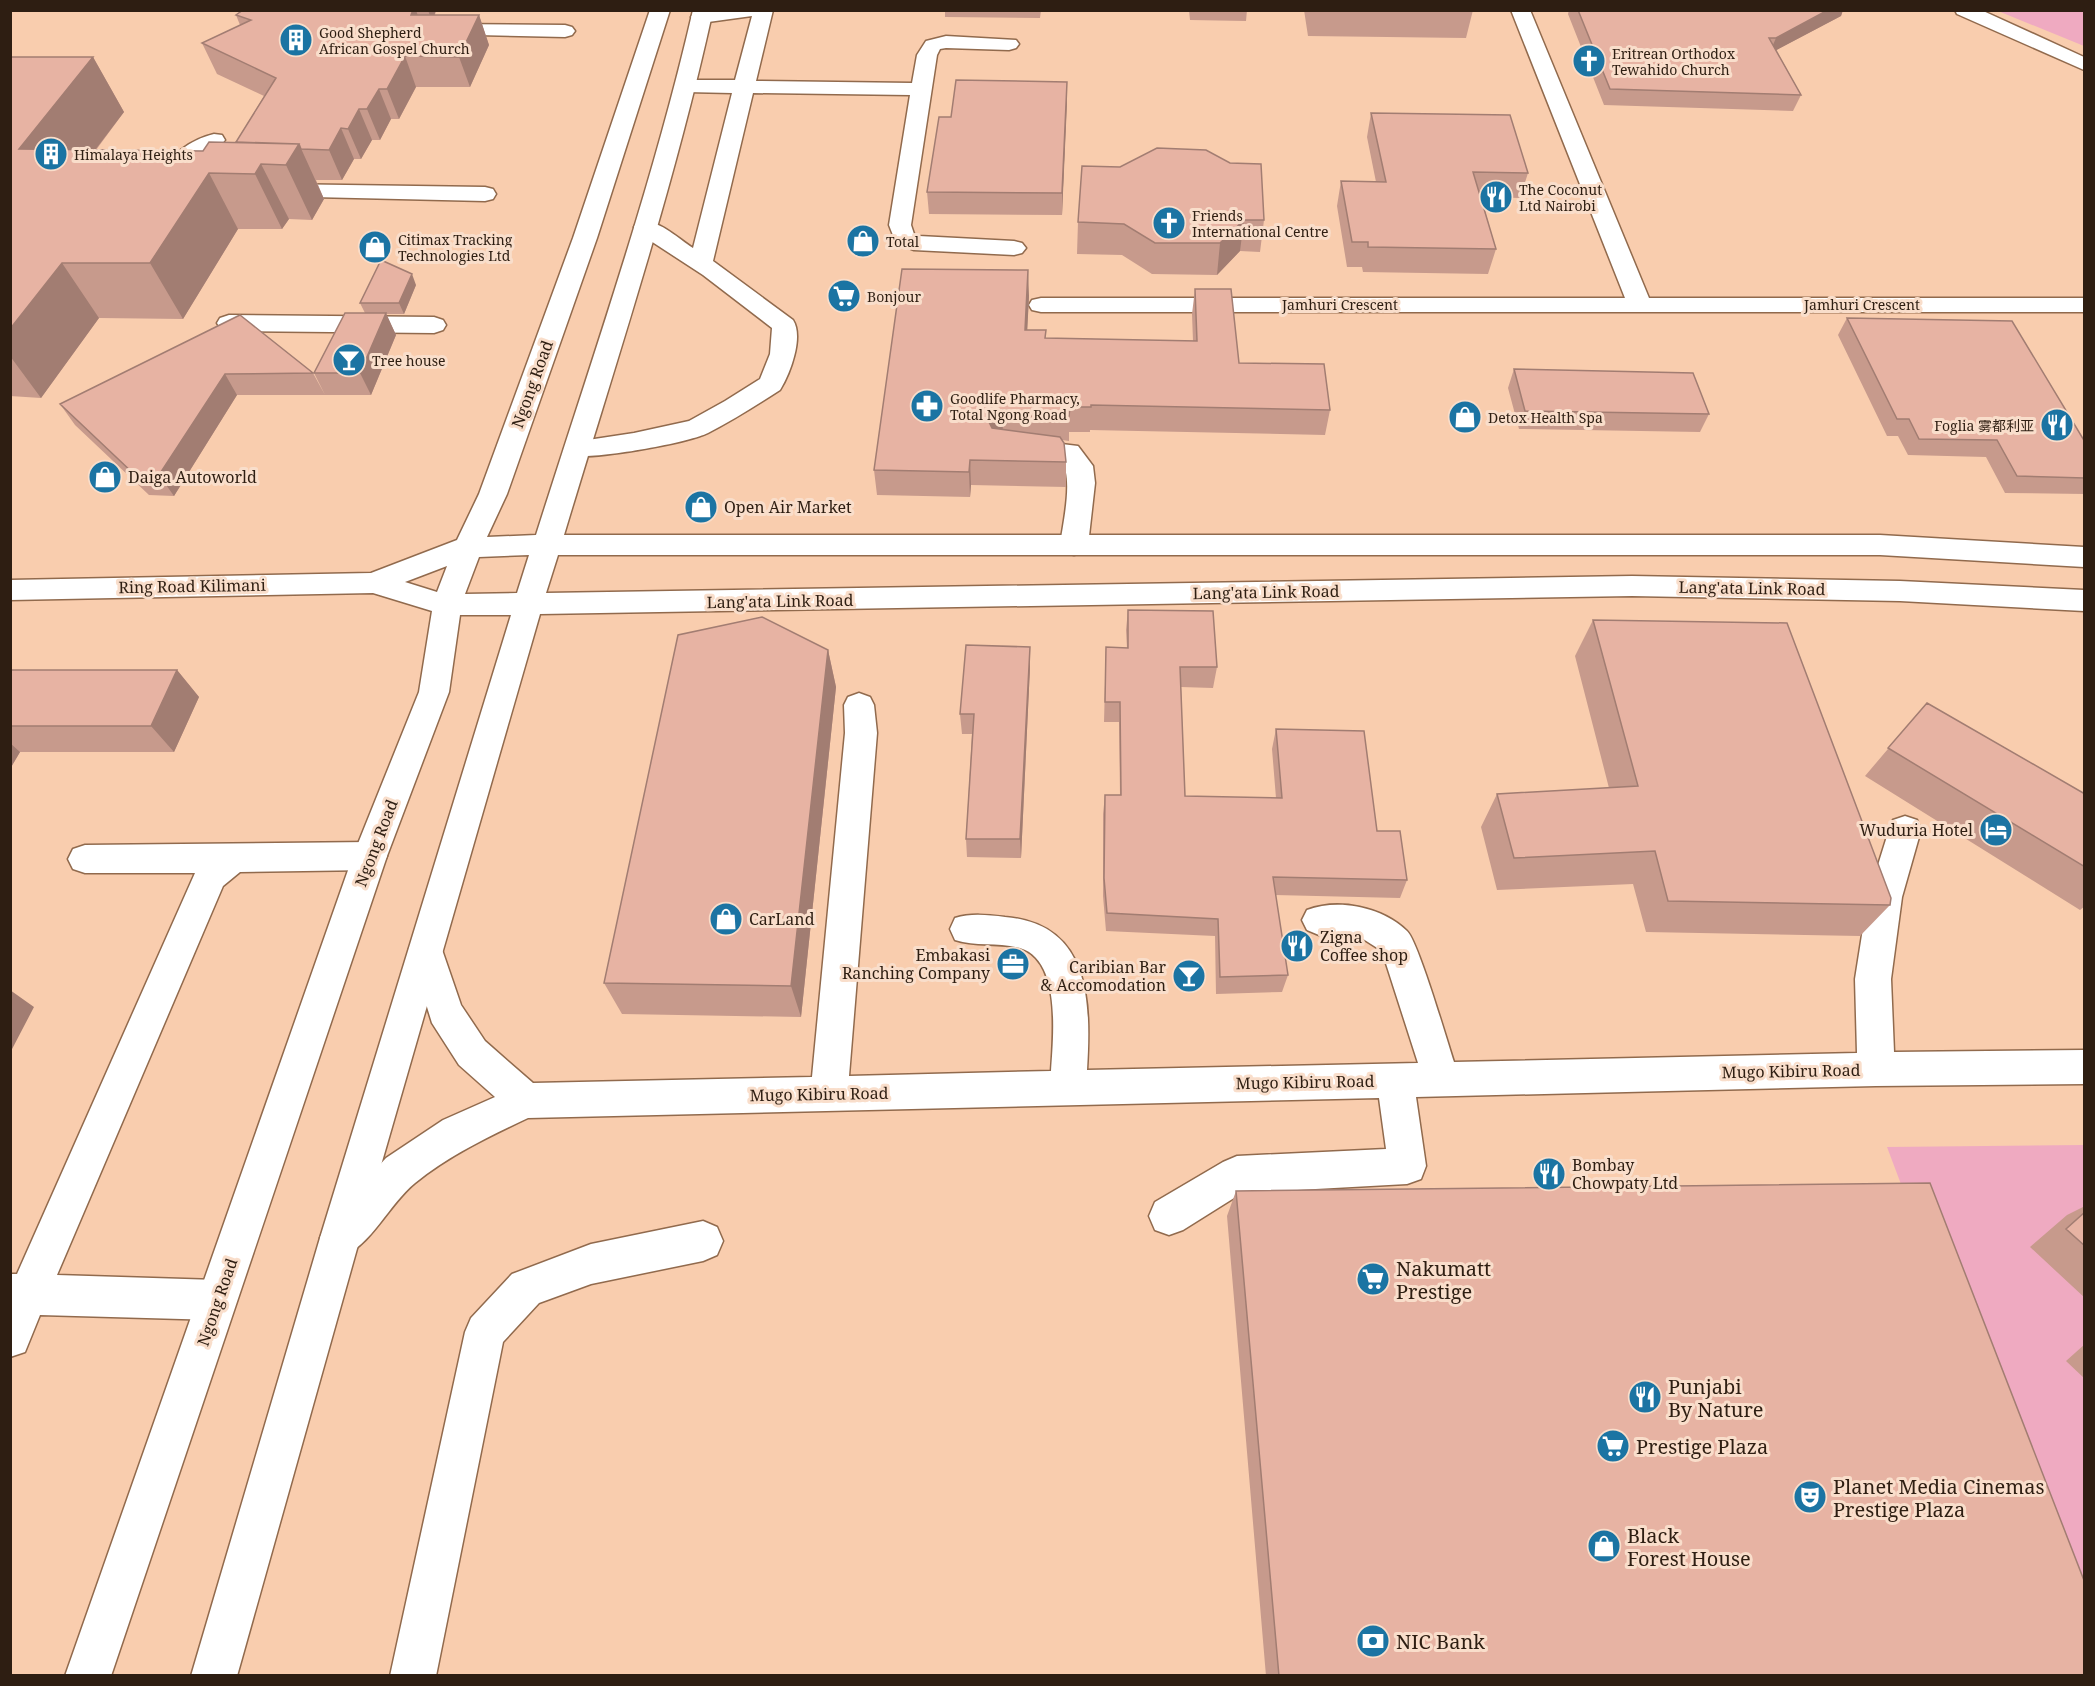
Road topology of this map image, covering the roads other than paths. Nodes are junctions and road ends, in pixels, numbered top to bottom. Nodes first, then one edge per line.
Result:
1 (660, 10) edge
2 (751, 10) edge
3 (763, 10) edge
4 (1520, 10) edge
5 (1964, 10) edge
6 (702, 14) edge
7 (425, 30) edge
8 (565, 30) dead end
9 (1009, 44) dead end
10 (2085, 64) edge
11 (686, 86) junction
12 (742, 86) junction
13 (921, 89) junction
14 (214, 140) edge
15 (199, 190) edge
16 (259, 191) edge
17 (485, 194) dead end
18 (645, 227) junction
19 (1014, 248) dead end
20 (700, 263) junction
21 (1639, 303) junction
22 (1041, 305) dead end
23 (2085, 305) edge
24 (230, 323) edge
25 (434, 325) dead end
26 (1004, 446) edge
27 (577, 449) junction
28 (546, 545) junction
29 (1074, 545) junction
30 (468, 547) junction
31 (2085, 557) edge
32 (373, 583) junction
33 (10, 590) edge
34 (2085, 600) edge
35 (447, 605) junction
36 (528, 605) junction
37 (859, 705) dead end
38 (1905, 830) dead end
39 (370, 856) junction
40 (85, 859) dead end
41 (232, 859) junction
42 (1319, 920) dead end
43 (967, 929) dead end
44 (426, 949) junction
45 (2085, 1066) edge
46 (1876, 1069) junction
47 (1395, 1080) junction
48 (1442, 1080) junction
49 (1068, 1088) junction
50 (828, 1094) junction
51 (526, 1101) junction
52 (1168, 1216) dead end
53 (340, 1238) junction
54 (703, 1241) dead end
55 (20, 1294) edge
56 (217, 1300) junction
57 (10, 1337) edge
58 (88, 1676) edge
59 (214, 1676) edge
60 (413, 1676) edge

1 - 30 main road, Ngong Road
2 - 6 main road
3 - 12 main road
4 - 21 main road
5 - 10 main road
6 - 11 main road
7 - 8 main road
9 - 13 main road
11 - 12 main road
11 - 18 main road
12 - 13 main road
12 - 20 main road
13 - 19 main road
14 - 15 main road
16 - 17 main road
18 - 20 main road
18 - 27 main road
20 - 27 main road
21 - 22 main road, Jamhuri Crescent
21 - 23 main road, Jamhuri Crescent
24 - 25 main road
26 - 29 main road
27 - 28 main road
28 - 29 main road
28 - 30 main road
28 - 36 main road
29 - 31 main road
30 - 32 main road
30 - 35 main road, Ngong Road
32 - 33 main road, Ring Road Kilimani
32 - 35 main road, Lang'ata Link Road
34 - 36 main road, Lang'ata Link Road
35 - 36 main road, Lang'ata Link Road
35 - 39 main road, Ngong Road
36 - 44 main road
37 - 50 main road
38 - 46 main road
39 - 41 main road
39 - 56 main road, Ngong Road
40 - 41 main road
41 - 55 main road
42 - 48 main road
43 - 49 main road
44 - 51 main road
44 - 53 main road
45 - 46 main road, Mugo Kibiru Road
46 - 48 main road, Mugo Kibiru Road
47 - 48 main road, Mugo Kibiru Road
47 - 49 main road, Mugo Kibiru Road
47 - 52 main road
49 - 50 main road, Mugo Kibiru Road
50 - 51 main road, Mugo Kibiru Road
51 - 53 main road
53 - 59 main road
54 - 60 main road
55 - 56 main road
55 - 57 main road
56 - 58 main road, Ngong Road

